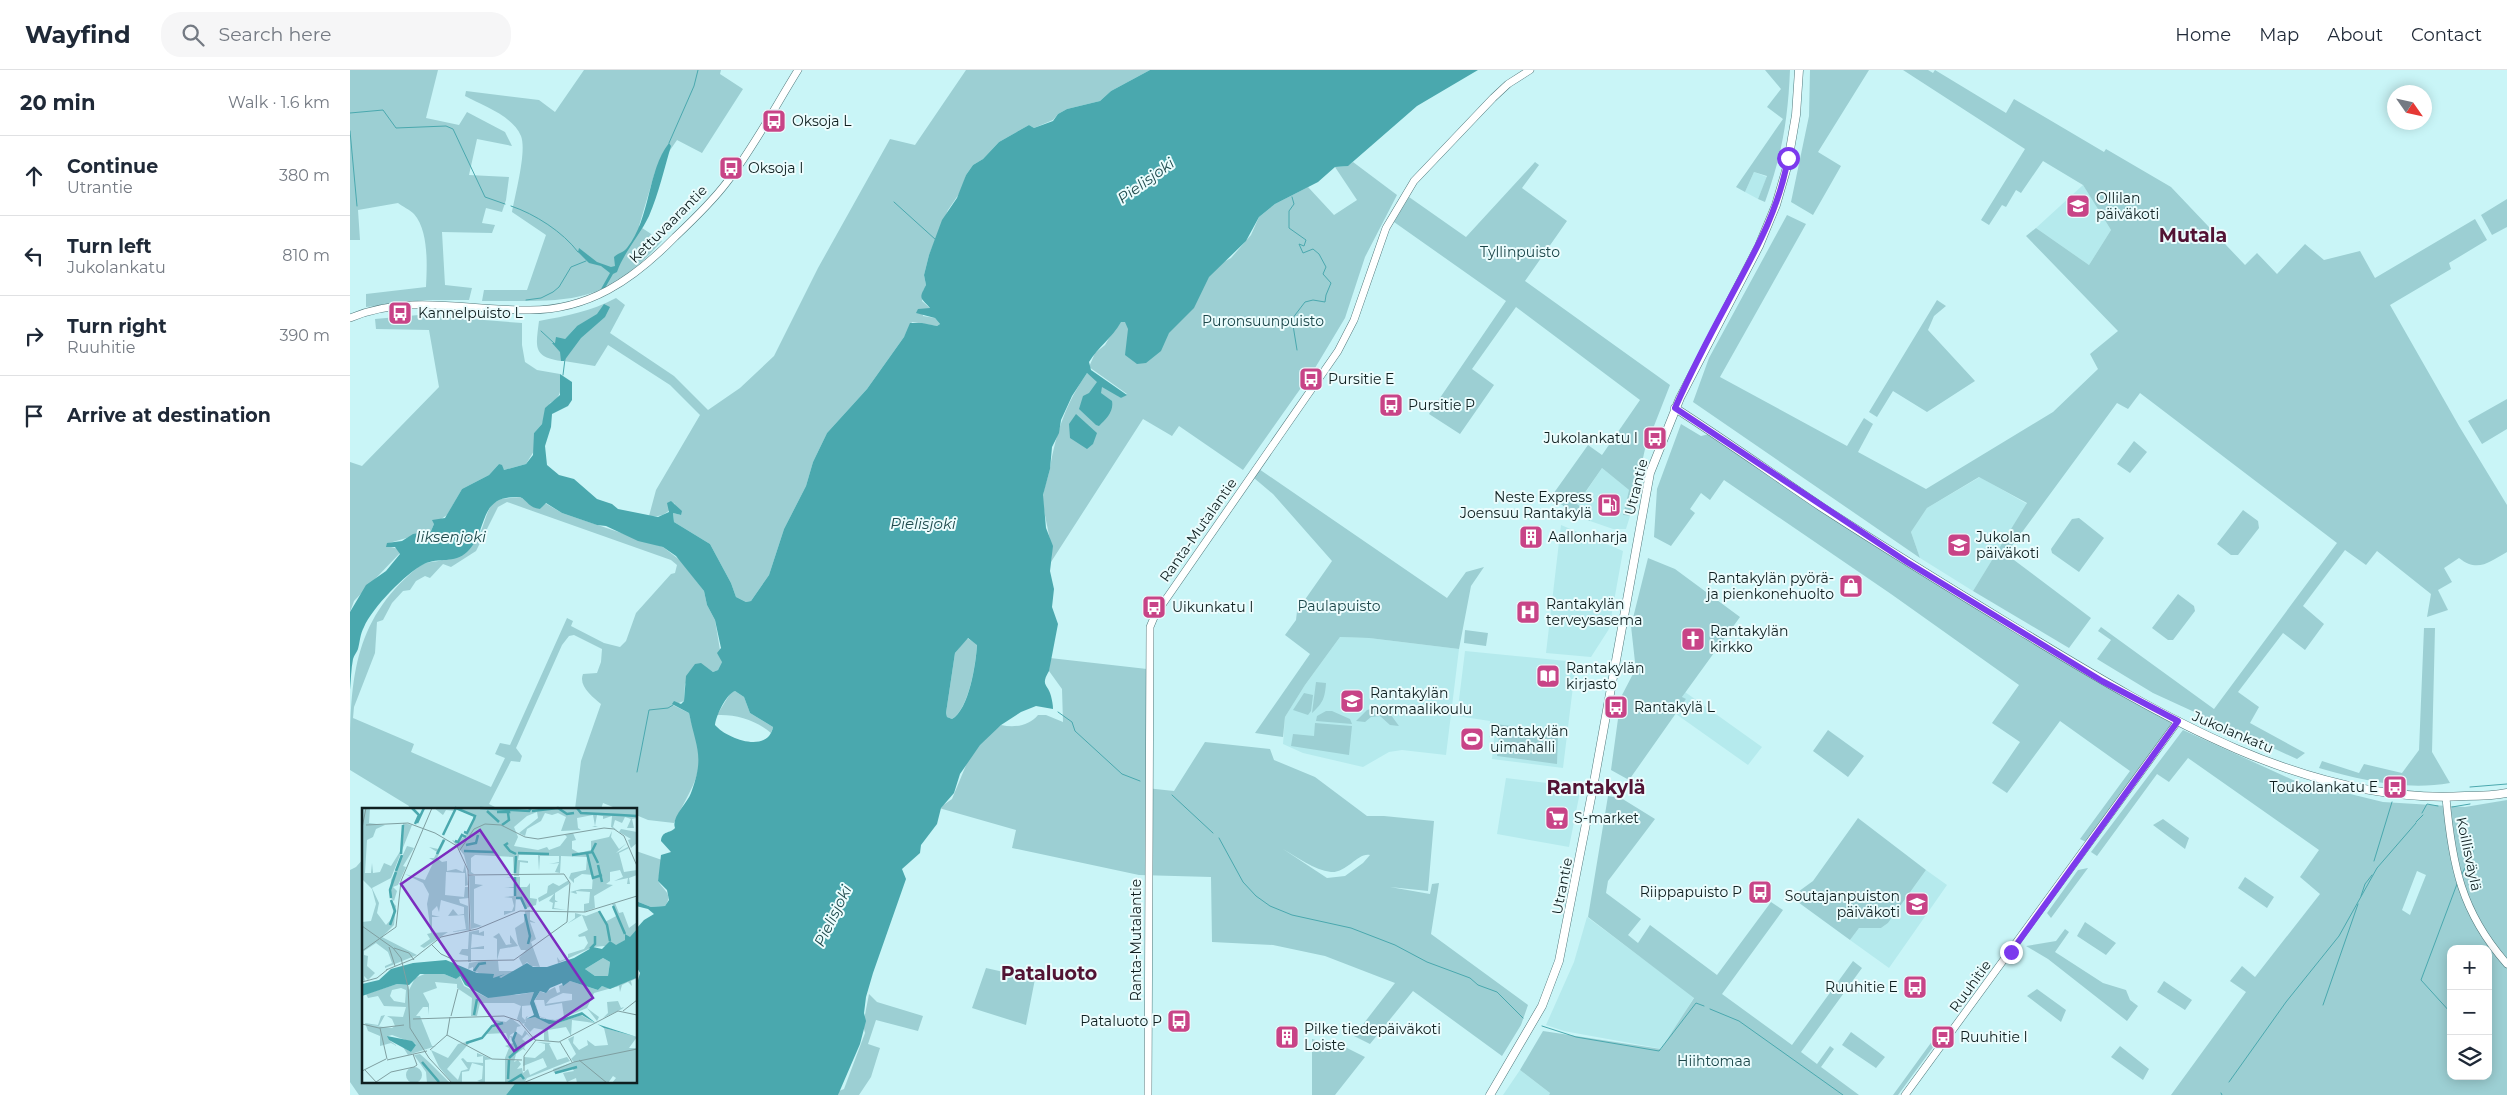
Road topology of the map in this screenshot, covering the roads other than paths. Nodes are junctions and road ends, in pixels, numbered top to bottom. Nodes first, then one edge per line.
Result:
1 (798, 70) edge
2 (1530, 70) edge
3 (1799, 70) edge
4 (350, 318) edge
5 (1675, 408) junction
6 (2178, 721) junction
7 (2507, 793) edge
8 (2446, 798) junction
9 (2507, 964) edge
10 (1148, 1095) edge
11 (1490, 1095) edge
12 (1905, 1095) edge

1 - 4 street, Kettuvaarantie
2 - 10 street, Ranta-Mutalantie
3 - 5 main road, Utrantie
5 - 6 main road, Jukolankatu
5 - 11 main road, Utrantie
6 - 8 main road, Jukolankatu
6 - 12 street, Ruuhitie
7 - 8 main road, Jukolankatu
8 - 9 street, Koillisväylä

